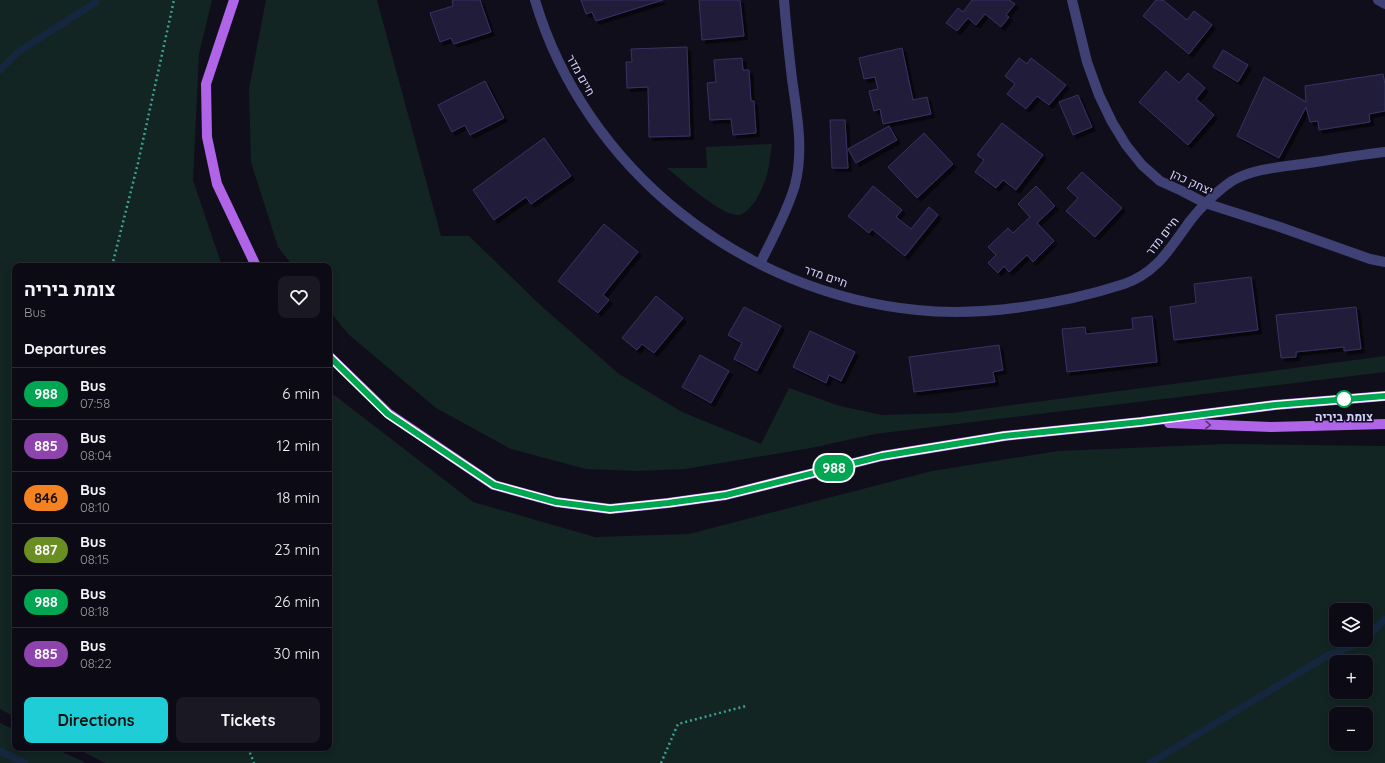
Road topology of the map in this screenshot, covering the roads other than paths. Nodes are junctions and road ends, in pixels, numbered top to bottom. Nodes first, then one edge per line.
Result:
1 (234, 0) edge
2 (535, 0) edge
3 (784, 0) edge
4 (1072, 0) edge
5 (1378, 0) edge
6 (1385, 4) edge
7 (1385, 152) edge
8 (1205, 203) junction
9 (1385, 262) edge
10 (255, 263) edge
11 (760, 264) junction
12 (332, 359) edge
13 (1385, 396) edge
14 (1141, 422) junction
15 (1385, 424) edge

1 - 10 main road
2 - 11 street, חיים מדר
3 - 11 street
4 - 8 street, יצחק כהן
5 - 6 street
7 - 8 street, חיים מדר
8 - 9 street, יצחק כהן
8 - 11 street, חיים מדר
12 - 14 main road
13 - 14 main road
14 -> 15 main road

